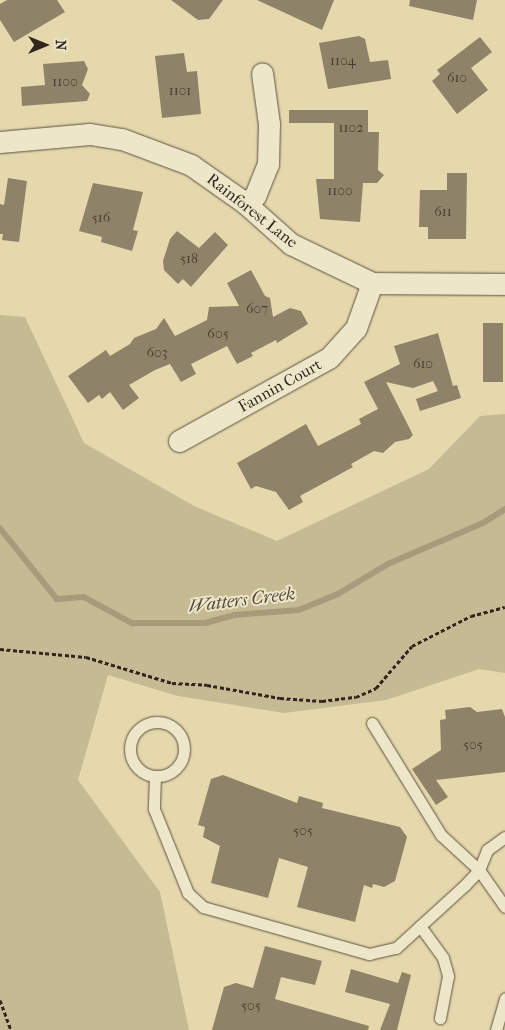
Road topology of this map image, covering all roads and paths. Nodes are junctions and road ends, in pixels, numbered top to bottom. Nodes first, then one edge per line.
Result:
1 (262, 74) dead end
2 (0, 142) edge
3 (245, 203) junction
4 (372, 283) junction
5 (505, 284) edge
6 (179, 441) dead end
7 (505, 607) edge
8 (0, 649) edge
9 (372, 723) dead end
10 (155, 776) junction
11 (505, 837) edge
12 (479, 870) junction
13 (505, 907) edge
14 (420, 926) junction
15 (505, 998) edge
16 (0, 1000) edge
17 (440, 1018) dead end
18 (11, 1030) edge
19 (496, 1030) edge

1 - 3 street
2 - 3 street, Rainforest Lane
3 - 4 street, Rainforest Lane
4 - 5 street, Rainforest Lane
4 - 6 street, Fannin Court
7 - 8 path
9 - 12 lane
10 - 10 lane
10 - 14 lane
11 - 12 lane
12 - 13 lane
12 - 14 lane
14 - 17 lane
15 - 19 lane
16 - 18 path

